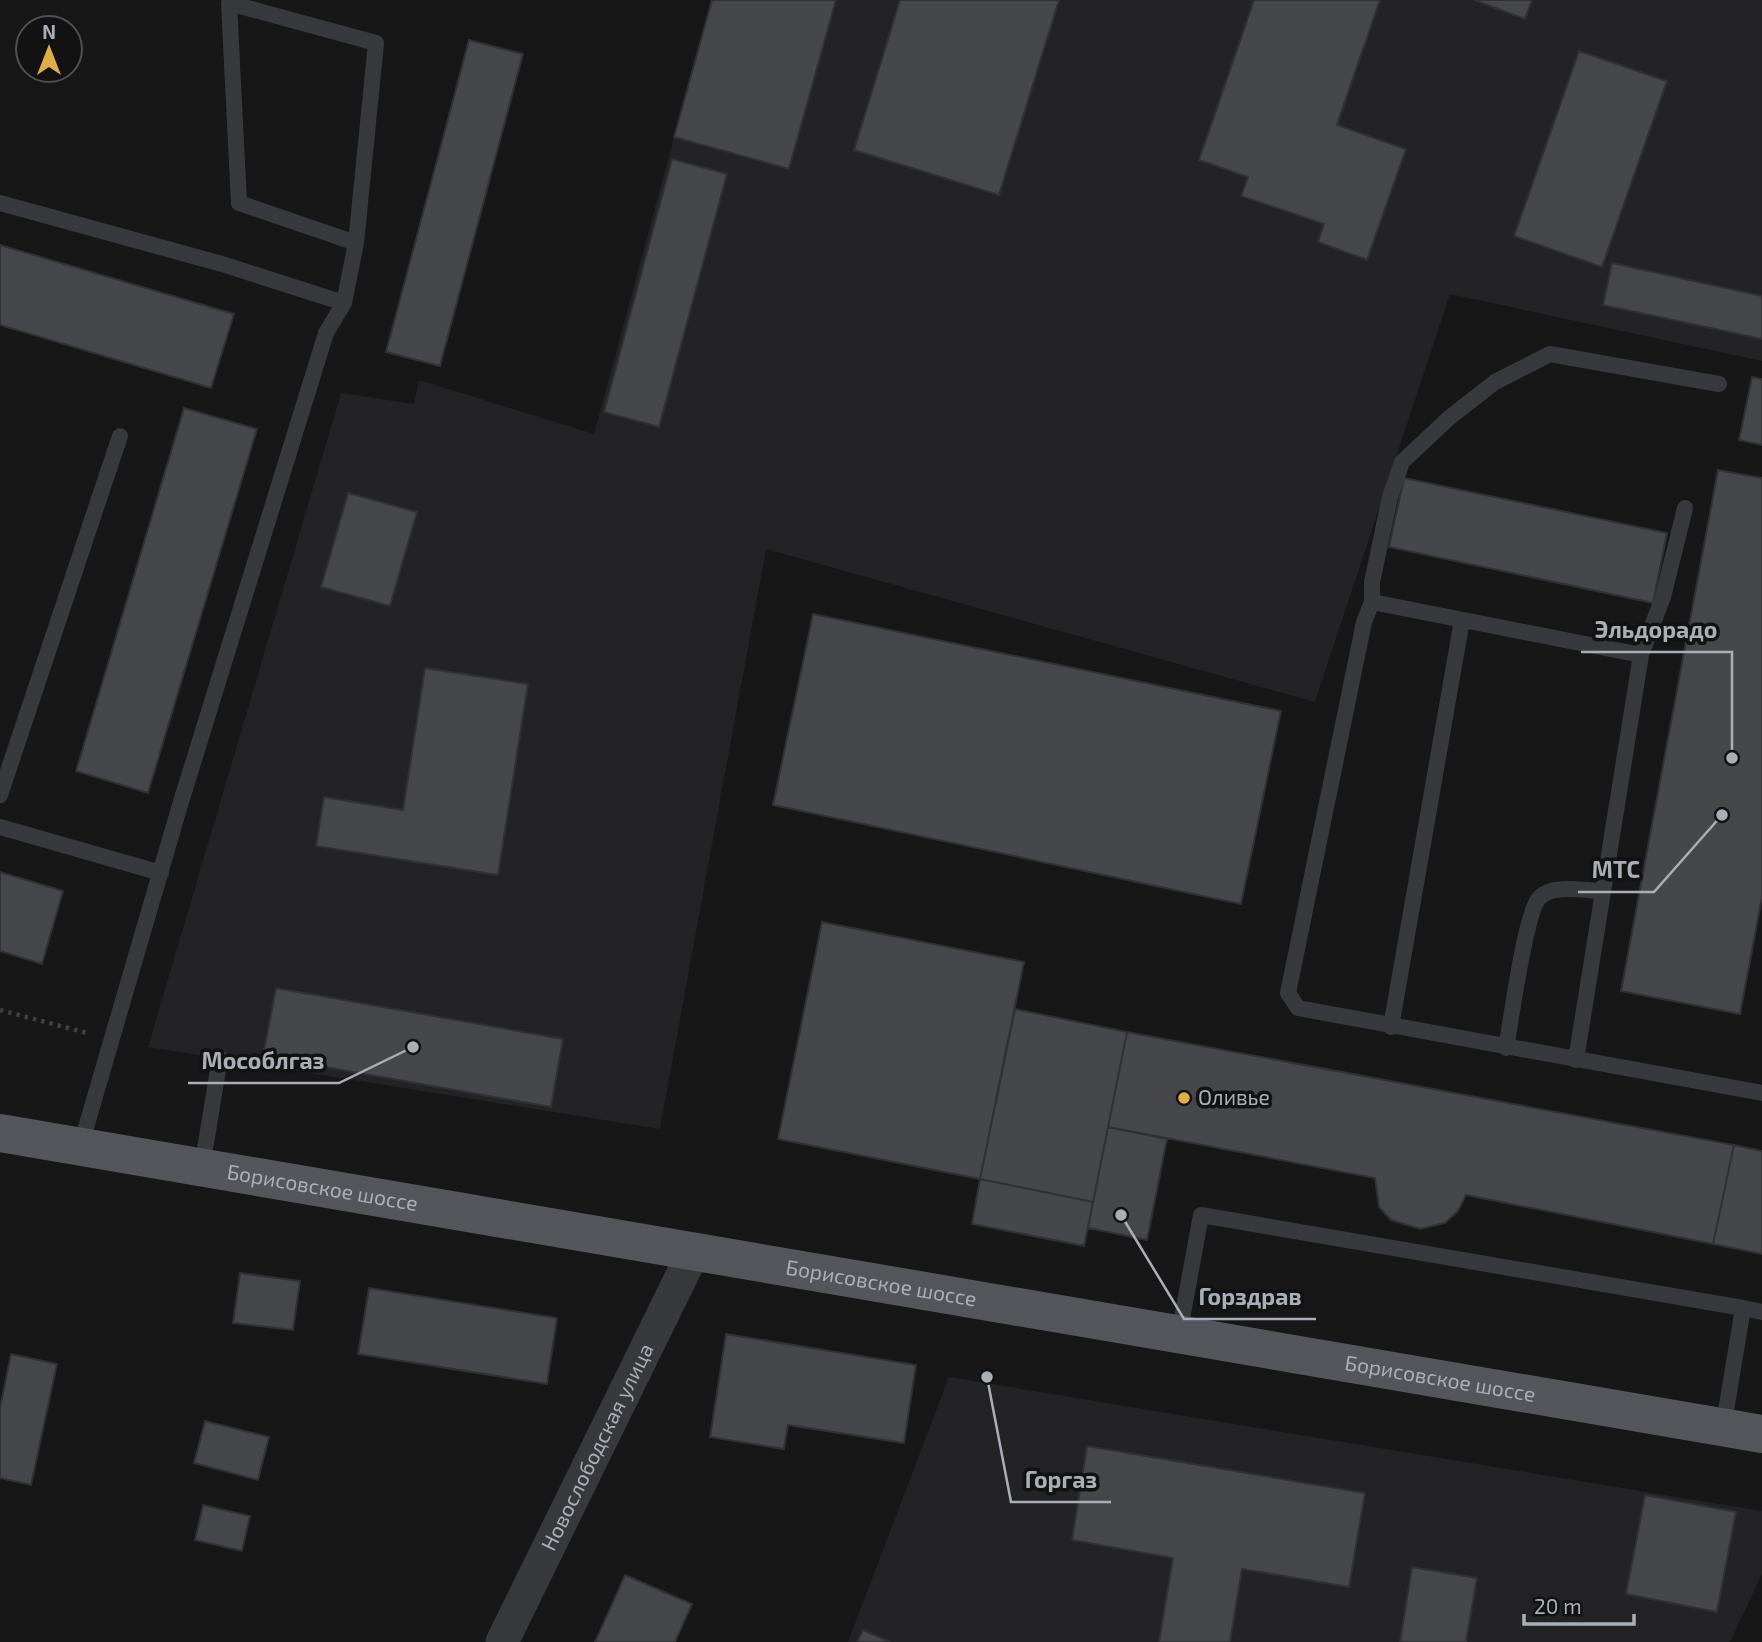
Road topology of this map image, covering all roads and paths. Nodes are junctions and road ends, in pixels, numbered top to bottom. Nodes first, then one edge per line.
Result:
1 (0, 203) edge
2 (356, 243) junction
3 (344, 303) junction
4 (1720, 384) dead end
5 (120, 436) dead end
6 (1685, 508) dead end
7 (1372, 602) junction
8 (1462, 620) junction
9 (1641, 655) junction
10 (0, 795) edge
11 (0, 827) edge
12 (160, 873) junction
13 (1603, 891) junction
14 (0, 1010) edge
15 (1391, 1027) junction
16 (112, 1040) junction
17 (1506, 1048) junction
18 (220, 1058) dead end
19 (1576, 1060) junction
20 (1762, 1093) edge
21 (0, 1133) edge
22 (80, 1148) junction
23 (202, 1167) junction
24 (694, 1253) junction
25 (1743, 1308) junction
26 (1762, 1312) edge
27 (1179, 1335) junction
28 (1723, 1429) junction
29 (1762, 1434) edge
30 (502, 1642) edge

1 - 3 lane
2 - 2 lane
2 - 3 lane
3 - 12 lane
4 - 7 lane
5 - 10 lane
6 - 9 lane
7 - 8 lane
7 - 15 lane
8 - 9 lane
8 - 15 lane
9 - 13 lane
11 - 12 lane
12 - 16 lane
13 - 17 lane
13 - 19 lane
14 - 16 path
15 - 17 lane
16 - 22 lane
17 - 19 lane
18 - 23 lane
19 - 20 lane
21 - 22 main road, Борисовское шоссе
22 - 23 main road, Борисовское шоссе
23 - 24 main road, Борисовское шоссе
24 - 27 main road, Борисовское шоссе
24 - 30 street, Новослободская улица
25 - 26 lane
25 - 27 lane
25 - 28 lane
27 - 28 main road, Борисовское шоссе
28 - 29 main road, Борисовское шоссе

